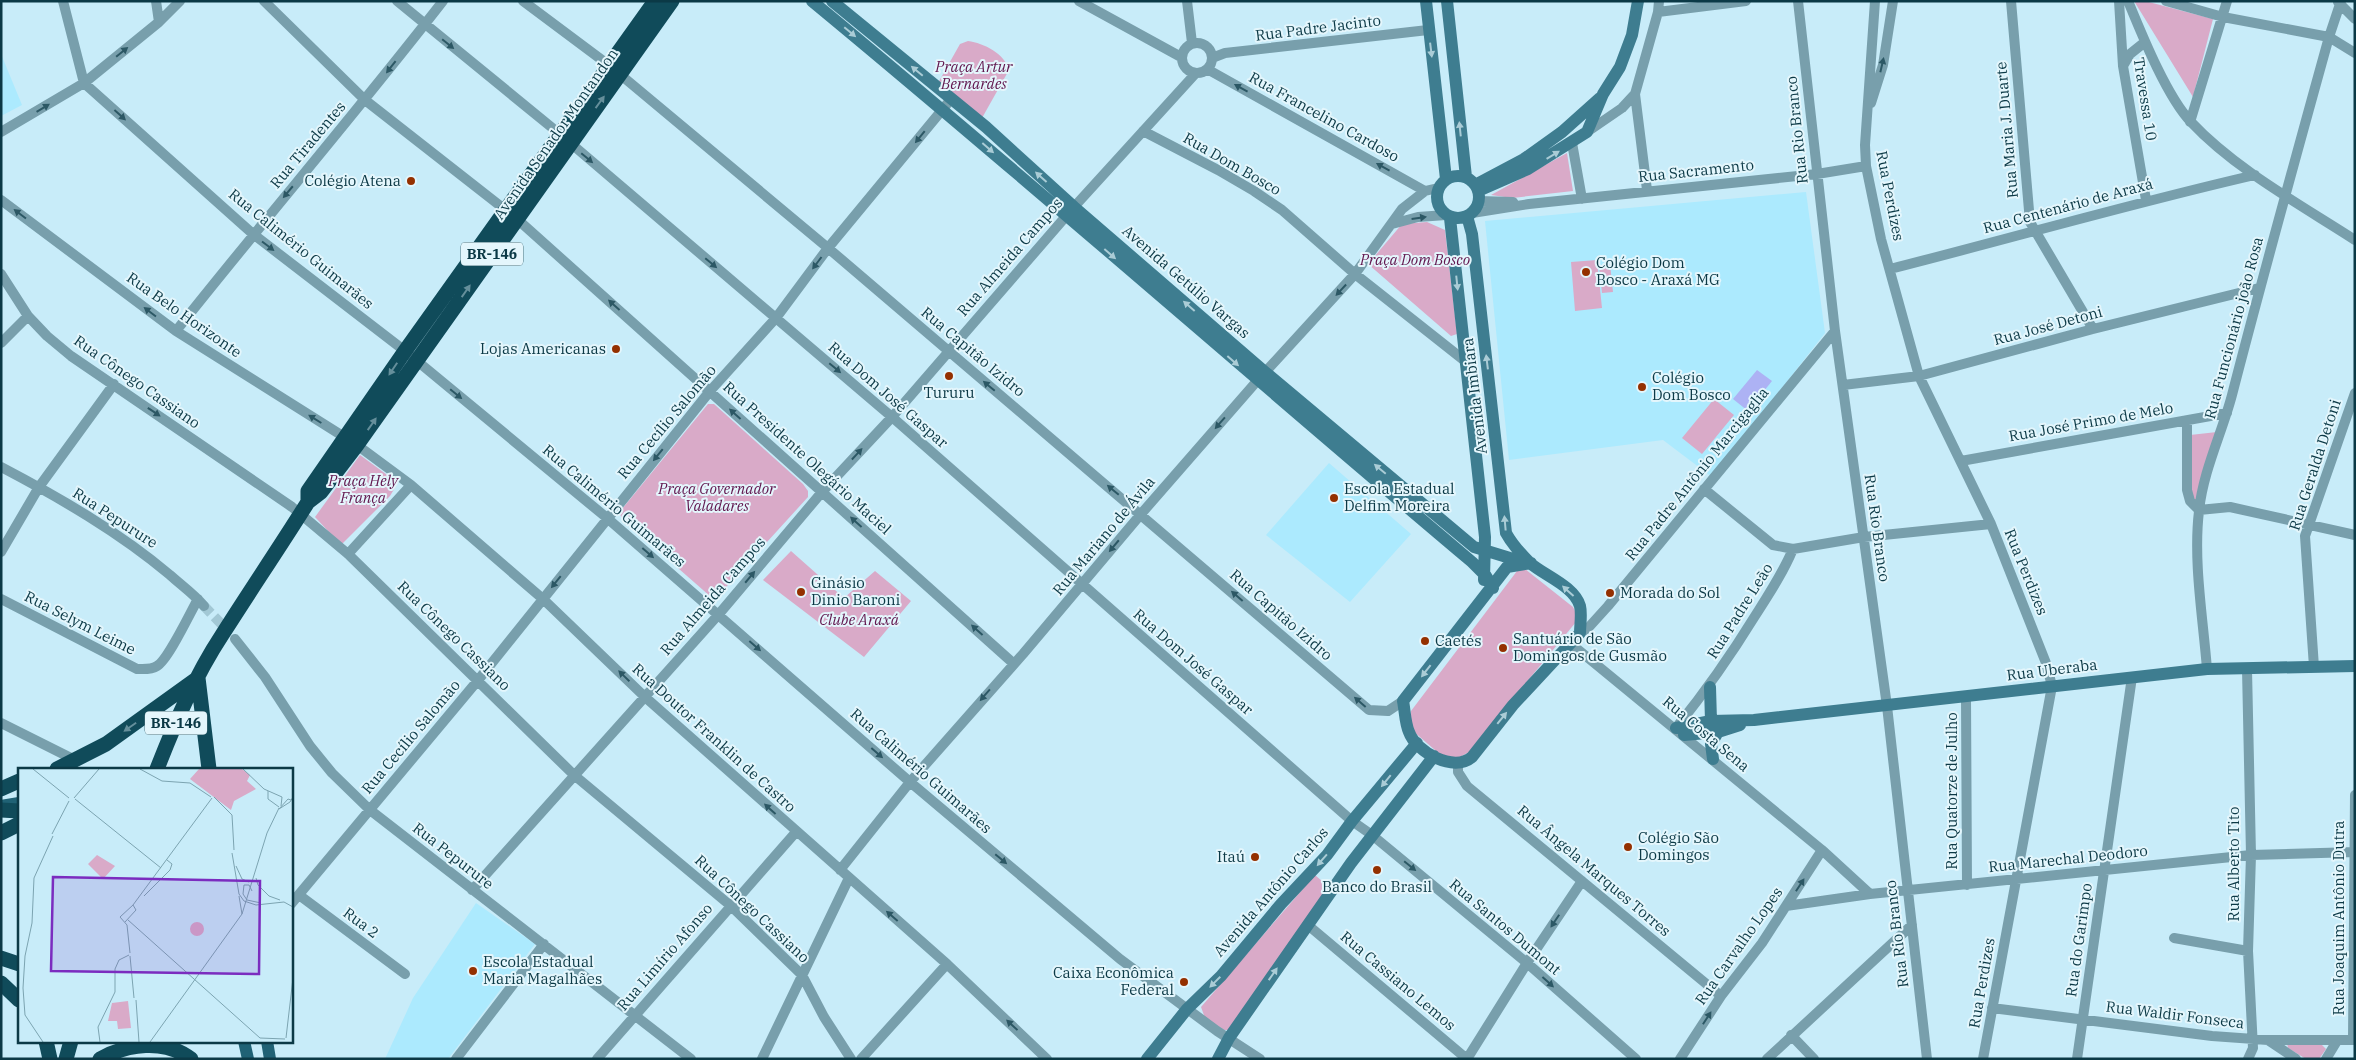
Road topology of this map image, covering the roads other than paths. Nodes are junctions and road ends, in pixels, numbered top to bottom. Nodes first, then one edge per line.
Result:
1 (63, 1) edge
2 (156, 1) edge
3 (180, 1) edge
4 (264, 1) edge
5 (397, 1) edge
6 (443, 1) edge
7 (523, 1) edge
8 (655, 1) edge
9 (672, 1) edge
10 (812, 1) edge
11 (832, 1) edge
12 (1079, 1) edge
13 (1187, 1) edge
14 (1426, 1) edge
15 (1447, 1) edge
16 (1638, 1) edge
17 (1659, 1) edge
18 (1746, 1) edge
19 (1798, 1) edge
20 (1875, 1) edge
21 (1893, 1) edge
22 (2011, 1) edge
23 (2119, 1) edge
24 (2128, 1) edge
25 (2166, 1) edge
26 (2227, 1) edge
27 (2340, 2) edge
28 (1658, 12) junction
29 (2223, 16) junction
30 (2355, 19) edge
31 (159, 22) junction
32 (425, 25) junction
33 (1428, 30) junction
34 (2329, 37) junction
35 (2145, 42) junction
36 (1192, 43) junction
37 (2355, 53) edge
38 (1181, 58) junction
39 (1212, 58) junction
40 (2123, 66) junction
41 (1207, 69) junction
42 (614, 71) junction
43 (1196, 74) junction
44 (84, 83) junction
45 (1603, 94) junction
46 (1636, 94) junction
47 (365, 100) junction
48 (947, 104) junction
49 (1868, 111) junction
50 (2190, 122) junction
51 (1, 132) edge
52 (1143, 132) junction
53 (1587, 132) junction
54 (565, 139) junction
55 (1572, 143) junction
56 (1526, 164) junction
57 (1866, 166) junction
58 (1817, 174) junction
59 (2256, 175) junction
60 (1436, 186) junction
61 (1474, 188) junction
62 (1647, 190) junction
63 (2286, 195) junction
64 (1582, 199) junction
65 (1, 200) edge
66 (2146, 200) junction
67 (1529, 204) junction
68 (1070, 212) junction
69 (512, 215) junction
70 (1470, 215) junction
71 (1448, 216) junction
72 (1392, 224) junction
73 (2035, 232) junction
74 (253, 234) junction
75 (2355, 240) edge
76 (828, 248) junction
77 (1890, 269) junction
78 (1, 274) edge
79 (1355, 274) junction
80 (2259, 288) junction
81 (28, 316) junction
82 (776, 318) junction
83 (2093, 329) junction
84 (176, 331) junction
85 (1835, 331) junction
86 (1, 344) edge
87 (947, 351) junction
88 (411, 356) junction
89 (1465, 361) junction
90 (1261, 376) junction
91 (1919, 376) junction
92 (114, 384) junction
93 (1843, 386) junction
94 (710, 391) junction
95 (2355, 392) edge
96 (2227, 413) junction
97 (892, 417) junction
98 (2187, 420) junction
99 (351, 442) junction
100 (1961, 461) junction
101 (1, 467) edge
102 (1500, 470) junction
103 (1477, 472) junction
104 (411, 485) junction
105 (39, 486) junction
106 (1704, 489) junction
107 (822, 492) junction
108 (300, 507) junction
109 (2198, 510) junction
110 (1141, 514) junction
111 (607, 518) junction
112 (1991, 524) junction
113 (2309, 525) junction
114 (2355, 535) edge
115 (1864, 538) junction
116 (1792, 549) junction
117 (1, 552) edge
118 (1486, 552) junction
119 (348, 554) junction
120 (1531, 563) junction
121 (1486, 576) junction
122 (1082, 585) junction
123 (1493, 588) junction
124 (1, 599) edge
125 (543, 599) junction
126 (201, 603) joint
127 (1477, 605) junction
128 (719, 614) junction
129 (1580, 633) junction
130 (235, 639) tunnel mouth
131 (1570, 642) junction
132 (1013, 663) junction
133 (2355, 666) edge
134 (2314, 667) junction
135 (2247, 668) junction
136 (2207, 669) junction
137 (2132, 677) junction
138 (198, 678) junction
139 (478, 679) junction
140 (1710, 686) junction
141 (2052, 686) junction
142 (1966, 696) junction
143 (645, 697) junction
144 (1403, 701) junction
145 (1886, 706) junction
146 (1, 723) edge
147 (1714, 727) junction
148 (1680, 732) junction
149 (1416, 743) junction
150 (1434, 756) junction
151 (1714, 759) junction
152 (75, 760) junction
153 (1458, 764) junction
154 (59, 768) edge
155 (157, 768) edge
156 (209, 768) edge
157 (574, 775) junction
158 (18, 780) edge
159 (910, 782) junction
160 (18, 787) edge
161 (1, 789) edge
162 (2355, 795) edge
163 (18, 803) edge
164 (1, 806) edge
165 (1, 810) edge
166 (370, 810) junction
167 (18, 811) edge
168 (1352, 821) junction
169 (18, 824) edge
170 (796, 832) junction
171 (1, 833) edge
172 (1372, 835) junction
173 (1822, 850) junction
174 (2355, 852) edge
175 (2251, 855) junction
176 (840, 870) junction
177 (2104, 870) junction
178 (849, 878) junction
179 (2016, 879) junction
180 (1582, 881) junction
181 (1967, 885) junction
182 (472, 890) junction
183 (1907, 892) junction
184 (1870, 894) junction
185 (299, 895) junction
186 (292, 903) edge
187 (731, 906) junction
188 (1786, 906) junction
189 (1912, 925) junction
190 (1309, 926) junction
191 (2174, 938) dead end
192 (544, 944) junction
193 (2248, 952) junction
194 (1, 958) edge
195 (1527, 963) junction
196 (18, 964) edge
197 (948, 964) junction
198 (405, 974) dead end
199 (802, 976) junction
200 (1, 983) edge
201 (1721, 996) junction
202 (18, 999) edge
203 (1992, 1008) junction
204 (1188, 1009) junction
205 (634, 1014) junction
206 (2082, 1020) junction
207 (1791, 1035) junction
208 (1229, 1038) junction
209 (2252, 1039) junction
210 (2268, 1040) junction
211 (2354, 1040) edge
212 (2336, 1041) junction
213 (46, 1042) edge
214 (71, 1042) edge
215 (244, 1042) edge
216 (267, 1042) edge
217 (50, 1059) edge
218 (66, 1059) edge
219 (100, 1059) edge
220 (191, 1059) edge
221 (248, 1059) edge
222 (270, 1059) edge
223 (456, 1059) edge
224 (597, 1059) edge
225 (691, 1059) edge
226 (762, 1059) edge
227 (851, 1059) edge
228 (861, 1059) edge
229 (1048, 1059) edge
230 (1147, 1059) edge
231 (1218, 1059) edge
232 (1260, 1059) edge
233 (1467, 1059) edge
234 (1636, 1059) edge
235 (1680, 1059) edge
236 (1767, 1059) edge
237 (1814, 1059) edge
238 (1927, 1059) edge
239 (1983, 1059) edge
240 (2077, 1059) edge
241 (2248, 1059) edge
242 (2296, 1059) edge
243 (2326, 1059) edge

1 - 44 street
2 - 31 street
3 - 31 street
4 - 47 street, Rua Presidente Olegário Maciel
5 - 32 street, Rua Dom José Gaspar
6 - 32 street, Rua Tiradentes
7 - 42 street, Rua Capitão Izidro
8 - 42 highway, Avenida Senador Montandon / BR-146
9 - 42 highway, Avenida Senador Montandon / BR-146
10 -> 48 main road, Avenida Getúlio Vargas
48 -> 11 main road, Avenida Getúlio Vargas
12 - 38 street
13 - 36 street
14 - 33 main road
61 -> 15 main road
16 - 45 main road
17 - 28 street
18 - 28 street
19 - 58 street, Rua Rio Branco
20 - 49 street
49 -> 21 street
22 - 73 street, Rua Maria J. Duarte
23 - 40 street, Travessa 10
24 - 35 street
25 - 29 street
26 - 29 street
27 - 30 street
27 - 34 street, Rua Funcionário joão Rosa
28 - 46 street
29 - 34 street
29 - 50 street
44 -> 31 street
32 -> 47 street, Rua Tiradentes
32 -> 54 street, Rua Dom José Gaspar
33 - 39 street, Rua Padre Jacinto
33 -> 60 main road
34 - 37 street
34 - 63 street, Rua Funcionário joão Rosa
35 - 40 street
35 - 50 street
36 - 38 street
36 - 39 street
38 - 43 street
39 - 41 street
40 - 66 street, Travessa 10
41 - 43 street
60 -> 41 street, Rua Francelino Cardoso
42 - 54 highway, Avenida Senador Montandon / BR-146
42 - 76 street, Rua Capitão Izidro
43 - 52 street, Rua Almeida Campos
51 -> 44 street
44 -> 74 street, Rua Calimério Guimarães
45 - 53 main road
45 - 56 main road
46 - 53 street
46 - 62 street
47 - 69 street, Rua Presidente Olegário Maciel
47 -> 74 street, Rua Tiradentes
48 - 68 main road, Avenida Getúlio Vargas
48 -> 76 street, Rua Cecílio Salomão
49 - 57 street, Rua Perdizes
50 - 59 street
52 - 68 street, Rua Almeida Campos
52 - 79 street, Rua Dom Bosco
53 - 55 main road
54 - 69 highway, Avenida Senador Montandon / BR-146
54 -> 82 street, Rua Dom José Gaspar
56 -> 55 main road
55 - 64 street
56 - 61 main road
57 - 58 street, Rua Sacramento
57 - 77 street, Rua Perdizes
58 - 62 street, Rua Sacramento
58 - 85 street, Rua Rio Branco
59 - 63 street
59 - 66 street, Rua Centenário de Araxá
60 - 61 main road
60 - 71 main road
60 - 72 street, Rua Mariano de Ávila
61 - 67 street
61 - 70 main road
62 - 64 street, Rua Sacramento
63 - 75 street
63 - 80 street, Rua Funcionário joão Rosa
64 - 67 street, Rua Sacramento
84 -> 65 street, Rua Belo Horizonte
66 - 73 street, Rua Centenário de Araxá
67 - 70 street
68 - 87 street, Rua Almeida Campos
68 - 90 main road, Avenida Getúlio Vargas
69 - 88 highway, Avenida Senador Montandon / BR-146
94 -> 69 street, Rua Presidente Olegário Maciel
70 - 71 main road
102 -> 70 main road, Avenida Imbiara
72 -> 71 street
71 -> 89 main road, Avenida Imbiara
72 - 79 street, Rua Mariano de Ávila
73 - 77 street, Rua Centenário de Araxá
73 - 83 street, Rua Maria J. Duarte
74 - 84 street, Rua Tiradentes
74 -> 88 street, Rua Calimério Guimarães
76 -> 82 street, Rua Cecílio Salomão
76 - 87 street, Rua Capitão Izidro
77 - 91 street, Rua Perdizes
78 - 81 street, Rua Cônego Cassiano
79 - 89 street, Rua Dom Bosco
79 -> 90 street, Rua Mariano de Ávila
80 - 83 street, Rua José Detoni
80 - 96 street, Rua Funcionário joão Rosa
81 - 86 street
81 - 92 street, Rua Cônego Cassiano
82 - 94 street, Rua Cecílio Salomão
82 -> 97 street, Rua Dom José Gaspar
83 - 91 street, Rua José Detoni
99 -> 84 street, Rua Belo Horizonte
85 - 93 street, Rua Rio Branco
85 - 106 street, Rua Padre Antônio Marcigaglia
87 - 97 street, Rua Almeida Campos
110 -> 87 street, Rua Capitão Izidro
88 - 99 highway, Avenida Senador Montandon / BR-146
88 -> 111 street, Rua Calimério Guimarães
89 - 103 main road, Avenida Imbiara
90 -> 110 street, Rua Mariano de Ávila
118 -> 90 main road, Avenida Getúlio Vargas
90 - 121 main road, Avenida Getúlio Vargas
91 - 93 street, Rua José Detoni
91 - 100 street, Rua Perdizes
92 - 105 street
92 -> 108 street, Rua Cônego Cassiano
93 - 115 street, Rua Rio Branco
107 -> 94 street, Rua Presidente Olegário Maciel
94 -> 111 street, Rua Cecílio Salomão
95 - 113 street, Rua Geralda Detoni
96 - 98 street, Rua José Primo de Melo
96 - 109 street, Rua Funcionário joão Rosa
107 -> 97 street, Rua Almeida Campos
97 - 122 street, Rua Dom José Gaspar
98 - 100 street, Rua José Primo de Melo
98 - 109 street
99 - 104 street, Rua Doutor Franklin de Castro
99 - 108 highway, Avenida Senador Montandon / BR-146
100 - 112 street, Rua Perdizes
101 - 105 street, Rua Pepurure
102 - 103 main road
120 -> 102 main road, Avenida Imbiara
103 - 118 main road, Avenida Imbiara
104 - 119 street
104 - 125 street, Rua Doutor Franklin de Castro
105 - 117 street
105 - 126 street, Rua Pepurure
106 - 116 street
106 - 129 street, Rua Padre Antônio Marcigaglia
128 -> 107 street, Rua Almeida Campos
132 -> 107 street, Rua Presidente Olegário Maciel
108 - 119 street, Rua Cônego Cassiano
108 - 138 highway, Avenida Senador Montandon / BR-146
109 - 113 street
109 - 136 street, Rua Funcionário joão Rosa
110 -> 122 street, Rua Mariano de Ávila
144 -> 110 street, Rua Capitão Izidro
111 -> 125 street, Rua Cecílio Salomão
111 -> 128 street, Rua Calimério Guimarães
112 - 115 street
112 - 141 street, Rua Perdizes
113 - 114 street
113 - 134 street, Rua Geralda Detoni
115 - 116 street
115 - 145 street, Rua Rio Branco
116 - 140 street, Rua Padre Leão
118 - 120 main road, Avenida Getúlio Vargas
118 - 121 main road, Avenida Imbiara
119 - 139 street, Rua Cônego Cassiano
120 - 123 main road
129 -> 120 main road
121 - 123 main road, Avenida Getúlio Vargas
121 - 127 main road
122 - 132 street, Rua Mariano de Ávila
122 - 168 street, Rua Dom José Gaspar
123 - 127 main road
124 - 126 street, Rua Selym Leime
125 - 139 street, Rua Cecílio Salomão
143 -> 125 street, Rua Doutor Franklin de Castro
127 -> 144 main road
128 - 143 street, Rua Almeida Campos
128 -> 159 street, Rua Calimério Guimarães
129 - 131 main road
130 - 166 street, Rua Pepurure
131 - 148 street, Rua Costa Sena
153 -> 131 main road
132 -> 159 street, Rua Mariano de Ávila
133 - 134 main road, Rua Uberaba
134 - 135 main road, Rua Uberaba
135 - 136 main road, Rua Uberaba
135 - 175 street, Rua Alberto Tito
136 - 137 main road, Rua Uberaba
137 - 141 main road, Rua Uberaba
137 - 177 street, Rua do Garimpo
138 -> 152 highway
138 - 155 highway, Avenida Senador Montandon / BR-146
138 - 156 highway
139 - 157 street, Rua Cônego Cassiano
139 - 166 street, Rua Cecílio Salomão
140 - 147 main road
140 - 148 street, Rua Padre Leão
141 - 142 main road, Rua Uberaba
141 - 179 street, Rua Perdizes
142 - 145 main road, Rua Uberaba
142 - 181 street, Rua Quatorze de Julho
143 - 157 street, Rua Almeida Campos
170 -> 143 street, Rua Doutor Franklin de Castro
144 - 149 main road
145 - 147 main road, Rua Uberaba
145 - 183 street, Rua Rio Branco
146 - 152 street
147 - 148 main road, Rua Uberaba
147 - 151 main road
148 - 151 street, Rua Costa Sena
149 - 150 main road
149 -> 168 main road, Avenida Antônio Carlos
150 - 153 main road
150 - 172 main road
151 - 173 street, Rua Costa Sena
152 - 154 highway
153 - 180 street, Rua Ângela Marques Torres
157 - 182 street, Rua Almeida Campos
157 - 187 street, Rua Cônego Cassiano
158 - 161 highway
159 - 176 street, Rua Mariano de Ávila
159 -> 204 street, Rua Calimério Guimarães
160 - 161 main road
162 - 174 street, Rua Joaquim Antônio Dutra
163 - 164 main road
165 - 167 highway
166 - 182 street, Rua Pepurure
166 - 185 street, Rua Cecílio Salomão
168 - 172 street, Rua Santos Dumont
168 -> 204 main road, Avenida Antônio Carlos
169 - 171 highway
170 - 176 street, Rua Doutor Franklin de Castro
170 - 187 street, Rua Limírio Afonso
172 - 190 main road
172 -> 195 street, Rua Santos Dumont
173 - 184 street, Rua Costa Sena
188 -> 173 street, Rua Carvalho Lopes
174 - 175 street, Rua Marechal Deodoro
174 - 211 street, Rua Joaquim Antônio Dutra
175 - 177 street, Rua Marechal Deodoro
175 - 193 street, Rua Alberto Tito
176 - 178 street, Rua Doutor Franklin de Castro
177 - 179 street, Rua Marechal Deodoro
177 - 206 street, Rua do Garimpo
197 -> 178 street, Rua Doutor Franklin de Castro
178 - 199 street
179 - 181 street, Rua Marechal Deodoro
179 - 203 street, Rua Perdizes
180 -> 195 street
180 - 201 street, Rua Ângela Marques Torres
181 - 183 street, Rua Marechal Deodoro
182 - 192 street, Rua Pepurure
183 - 184 street, Rua Marechal Deodoro
183 - 189 street, Rua Rio Branco
184 - 188 street, Rua Marechal Deodoro
185 - 186 street, Rua Cecílio Salomão
185 - 198 street, Rua 2
187 - 199 street, Rua Cônego Cassiano
187 - 205 street, Rua Limírio Afonso
188 - 201 street, Rua Carvalho Lopes
189 - 207 street
189 - 238 street, Rua Rio Branco
208 -> 190 main road
190 - 233 street, Rua Cassiano Lemos
191 - 193 street
192 - 205 street, Rua Pepurure
192 - 223 street
193 - 209 street, Rua Alberto Tito
194 - 196 highway
195 - 233 street
195 -> 234 street, Rua Santos Dumont
197 - 228 street
229 -> 197 street, Rua Doutor Franklin de Castro
199 - 226 street
199 - 227 street, Rua Cônego Cassiano
200 - 202 highway
235 -> 201 street, Rua Carvalho Lopes
203 - 206 street, Rua Waldir Fonseca
203 - 239 street, Rua Perdizes
204 - 208 street, Rua Calimério Guimarães
204 - 230 main road, Avenida Antônio Carlos
205 - 224 street, Rua Limírio Afonso
205 - 225 street, Rua Pepurure
206 - 209 street, Rua Waldir Fonseca
206 - 240 street, Rua do Garimpo
207 - 236 street
207 - 237 street
208 - 231 main road
208 - 232 street, Rua Calimério Guimarães
209 - 210 street, Rua Waldir Fonseca
209 - 241 street, Rua Alberto Tito
210 - 212 street, Rua Waldir Fonseca
210 - 242 street
211 - 212 street, Rua Waldir Fonseca
212 - 243 street
213 - 217 highway
214 - 218 highway
215 - 221 main road
216 - 222 main road
219 - 220 highway

